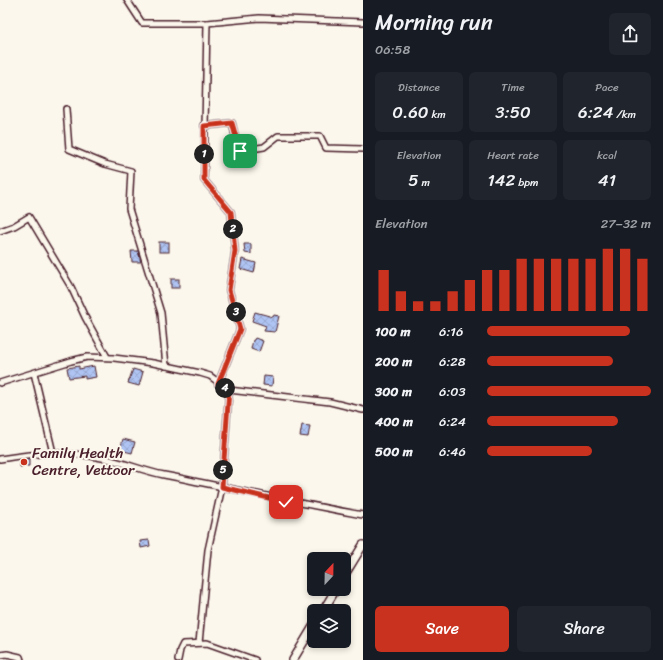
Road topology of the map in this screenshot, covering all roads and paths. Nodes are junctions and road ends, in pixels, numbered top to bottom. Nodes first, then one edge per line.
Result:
1 (127, 0) edge
2 (363, 22) edge
3 (207, 23) junction
4 (66, 109) dead end
5 (204, 126) junction
6 (363, 149) edge
7 (0, 230) edge
8 (107, 358) junction
9 (166, 366) junction
10 (34, 373) junction
11 (0, 383) edge
12 (218, 384) junction
13 (229, 390) junction
14 (363, 410) edge
15 (53, 453) junction
16 (0, 459) edge
17 (222, 487) junction
18 (363, 515) edge
19 (363, 545) edge
20 (351, 565) edge
21 (307, 636) edge
22 (199, 643) junction
23 (0, 655) edge
24 (21, 660) edge
25 (178, 660) edge
26 (255, 660) edge
27 (292, 660) edge

1 - 3 street
2 - 3 street
3 - 5 street
4 - 9 street
5 - 6 street
5 - 12 street
7 - 8 street
8 - 9 street
8 - 10 street
9 - 12 street
10 - 11 street
10 - 15 street
12 - 13 street
13 - 14 street
13 - 17 street
15 - 16 street
15 - 17 street
17 - 18 street
17 - 22 street
19 - 20 main road
21 - 27 main road
22 - 25 street
22 - 26 street
23 - 24 street

